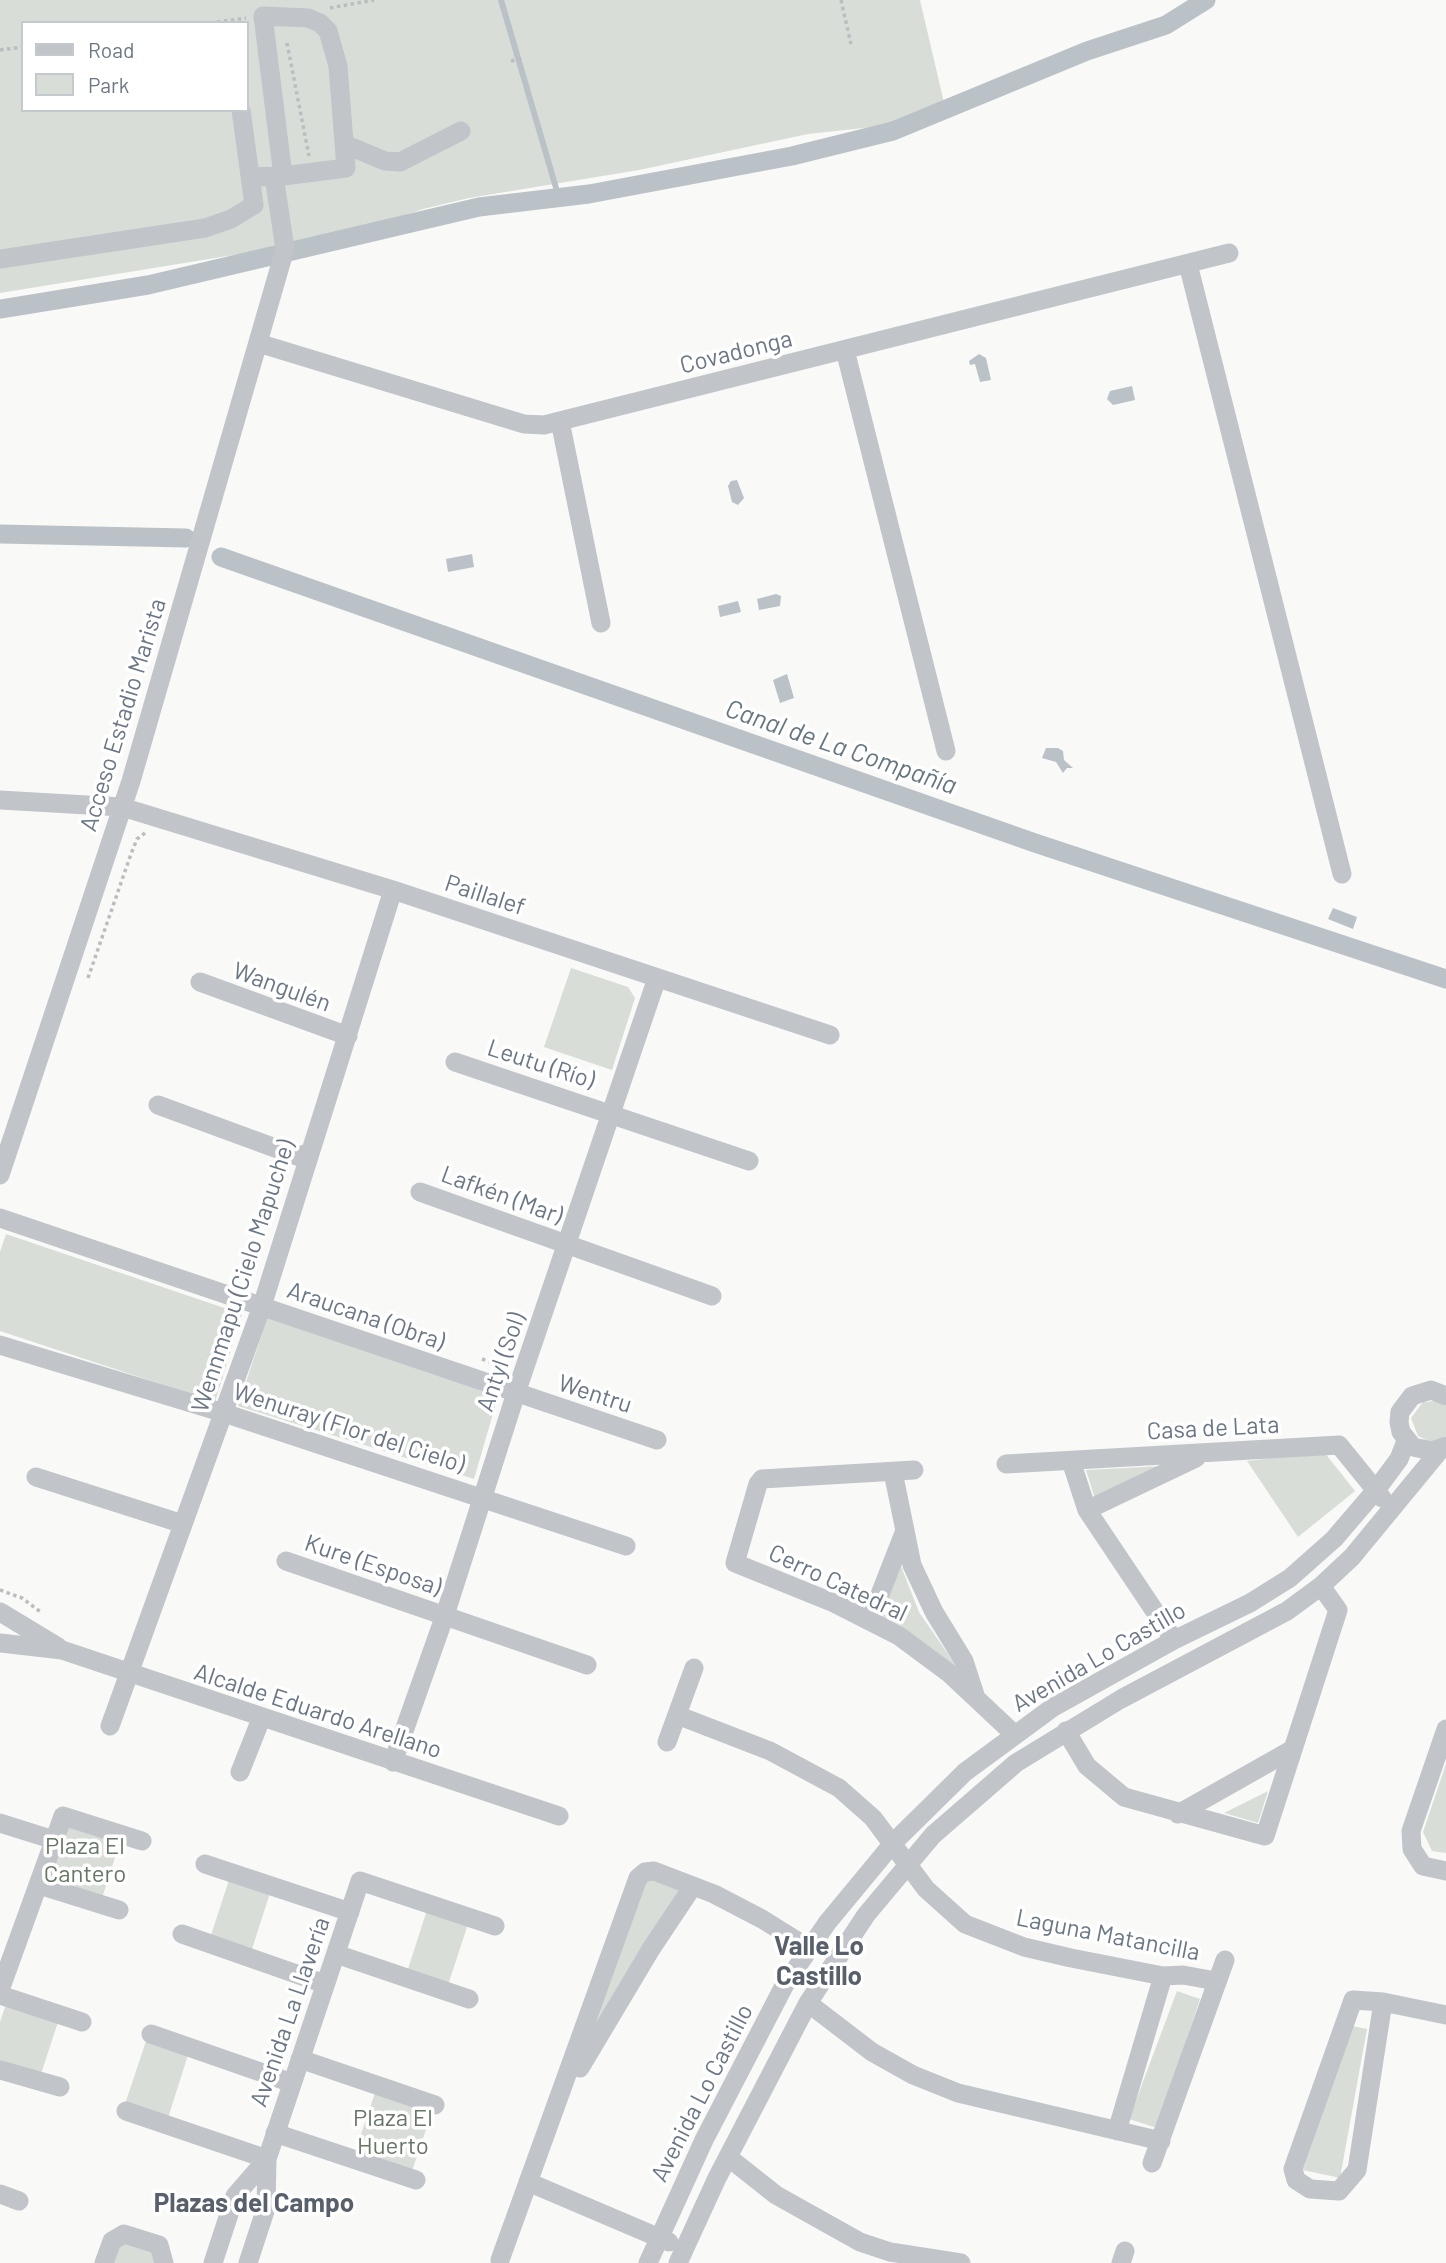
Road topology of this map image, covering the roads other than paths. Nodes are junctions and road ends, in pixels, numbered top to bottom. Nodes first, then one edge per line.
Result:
1 (241, 112) edge
2 (461, 131) dead end
3 (344, 144) junction
4 (279, 176) junction
5 (251, 177) junction
6 (1229, 253) dead end
7 (0, 259) edge
8 (1188, 264) junction
9 (258, 343) junction
10 (845, 350) junction
11 (560, 421) junction
12 (601, 623) dead end
13 (946, 751) dead end
14 (0, 800) edge
15 (122, 807) junction
16 (1342, 874) dead end
17 (393, 890) junction
18 (657, 978) junction
19 (200, 982) dead end
20 (830, 1035) dead end
21 (348, 1036) junction
22 (456, 1062) dead end
23 (158, 1105) dead end
24 (611, 1114) junction
25 (309, 1153) junction
26 (750, 1161) dead end
27 (0, 1175) edge
28 (420, 1192) dead end
29 (0, 1218) edge
30 (567, 1244) junction
31 (712, 1296) dead end
32 (262, 1306) junction
33 (0, 1345) edge
34 (516, 1393) junction
35 (1446, 1396) edge
36 (224, 1413) junction
37 (657, 1440) dead end
38 (1406, 1441) junction
39 (1443, 1448) edge
40 (1206, 1453) junction
41 (1071, 1461) junction
42 (1006, 1464) dead end
43 (914, 1470) dead end
44 (892, 1472) junction
45 (36, 1477) dead end
46 (1376, 1490) junction
47 (482, 1497) junction
48 (1392, 1508) junction
49 (1087, 1510) junction
50 (183, 1524) junction
51 (904, 1533) junction
52 (626, 1546) dead end
53 (286, 1562) dead end
54 (1321, 1586) junction
55 (0, 1612) edge
56 (445, 1615) junction
57 (870, 1620) junction
58 (1174, 1640) junction
59 (0, 1643) edge
60 (62, 1650) junction
61 (587, 1665) dead end
62 (694, 1668) dead end
63 (130, 1673) junction
64 (975, 1695) junction
65 (677, 1715) junction
66 (261, 1719) junction
67 (110, 1726) dead end
68 (1446, 1729) edge
69 (1066, 1731) junction
70 (1014, 1734) junction
71 (667, 1742) dead end
72 (1293, 1749) junction
73 (393, 1762) junction
74 (240, 1772) dead end
75 (1178, 1814) junction
76 (559, 1816) dead end
77 (0, 1823) edge
78 (54, 1840) junction
79 (142, 1841) dead end
80 (901, 1852) junction
81 (205, 1864) dead end
82 (1446, 1871) edge
83 (39, 1885) junction
84 (693, 1886) junction
85 (119, 1910) dead end
86 (350, 1912) junction
87 (495, 1926) dead end
88 (183, 1934) dead end
89 (810, 1949) junction
90 (336, 1954) junction
91 (1225, 1960) dead end
92 (1163, 1976) junction
93 (1216, 1982) junction
94 (325, 1984) junction
95 (0, 1993) edge
96 (469, 1998) dead end
97 (1383, 2002) junction
98 (808, 2003) junction
99 (1446, 2015) edge
100 (82, 2022) dead end
101 (151, 2035) dead end
102 (300, 2059) junction
103 (0, 2070) edge
104 (292, 2083) junction
105 (60, 2088) dead end
106 (435, 2105) dead end
107 (126, 2111) dead end
108 (551, 2122) junction
109 (1117, 2130) junction
110 (275, 2133) junction
111 (1161, 2141) junction
112 (728, 2157) junction
113 (267, 2159) junction
114 (1152, 2163) dead end
115 (416, 2180) dead end
116 (528, 2182) junction
117 (659, 2238) junction
118 (681, 2256) edge
119 (500, 2260) dead end
120 (104, 2263) edge
121 (164, 2263) edge
122 (213, 2263) edge
123 (248, 2263) edge
124 (648, 2263) edge
125 (961, 2263) edge

1 - 5 street
2 - 3 street
3 - 4 street
3 - 4 street, Acceso Estadio Marista
4 - 5 street
4 - 9 street, Acceso Estadio Marista
5 - 7 street
6 - 8 street, Covadonga
8 - 10 street, Covadonga
8 - 16 street
9 - 11 street, Covadonga
9 - 15 street, Acceso Estadio Marista
10 - 11 street, Covadonga
10 - 13 street
11 - 12 street
14 - 15 street, Paillalef
15 - 17 street, Paillalef
15 - 27 street, Acceso Estadio Marista
17 - 18 street, Paillalef
17 - 21 street, Wennmapu (Cielo Mapuche)
18 - 20 street, Paillalef
18 - 24 street, Antyl (Sol)
19 - 21 street, Wangulén
21 - 25 street, Wennmapu (Cielo Mapuche)
22 - 24 street, Leutu (Río)
23 - 25 street
24 - 26 street, Leutu (Río)
24 - 30 street, Antyl (Sol)
25 - 32 street, Wennmapu (Cielo Mapuche)
28 - 30 street, Lafkén (Mar)
29 - 32 street, Araucana (Obra)
30 - 31 street, Lafkén (Mar)
30 - 34 street, Antyl (Sol)
32 - 34 street, Araucana (Obra)
32 - 36 street, Wennmapu (Cielo Mapuche)
33 - 36 street, Wenuray (Flor del Cielo)
34 - 37 street, Wentru
34 - 47 street, Antyl (Sol)
35 - 38 street
36 - 47 street, Wenuray (Flor del Cielo)
36 - 50 street, Wennmapu (Cielo Mapuche)
38 - 39 street, Avenida Lo Castillo
38 - 46 street, Avenida Lo Castillo
39 - 48 street, Avenida Lo Castillo
40 - 41 street, Casa de Lata
40 - 46 street, Casa de Lata
40 - 49 street
41 - 42 street, Casa de Lata
41 - 49 street
43 - 44 street
44 - 51 street
44 - 57 street, Cerro Catedral
45 - 50 street
46 - 48 street, Casa de Lata
46 - 58 street, Avenida Lo Castillo
47 - 52 street, Wenuray (Flor del Cielo)
47 - 56 street, Antyl (Sol)
48 - 54 street, Avenida Lo Castillo
49 - 58 street
50 - 63 street, Wennmapu (Cielo Mapuche)
51 - 57 street
51 - 64 street
53 - 56 street, Kure (Esposa)
54 - 69 street, Avenida Lo Castillo
54 - 72 street
55 - 60 street, Alcalde Eduardo Arellano
56 - 61 street, Kure (Esposa)
56 - 73 street, Antyl (Sol)
57 - 64 street, Cerro Catedral
58 - 70 street, Avenida Lo Castillo
59 - 60 street, Alcalde Eduardo Arellano
60 - 63 street, Alcalde Eduardo Arellano
62 - 65 street
63 - 66 street, Alcalde Eduardo Arellano
63 - 67 street, Wennmapu (Cielo Mapuche)
64 - 70 street, Cerro Catedral
65 - 71 street
65 - 80 street, Laguna Matancilla
66 - 73 street, Alcalde Eduardo Arellano
66 - 74 street
68 - 82 street
69 - 75 street
69 - 80 street, Avenida Lo Castillo
70 - 80 street, Avenida Lo Castillo
72 - 75 street
72 - 75 street
73 - 76 street, Alcalde Eduardo Arellano
77 - 78 street
78 - 79 street
78 - 83 street
80 - 89 street, Avenida Lo Castillo
80 - 92 street, Laguna Matancilla
80 - 98 street, Avenida Lo Castillo
81 - 86 street
83 - 85 street
83 - 95 street
84 - 89 street
84 - 108 street
84 - 108 street
86 - 87 street, Avenida La Llavería
86 - 90 street, Avenida La Llavería
88 - 94 street
89 - 117 street, Avenida Lo Castillo
90 - 94 street, Avenida La Llavería
90 - 96 street
91 - 93 street
92 - 93 street, Laguna Matancilla
92 - 109 street
93 - 111 street
94 - 102 street, Avenida La Llavería
95 - 100 street
97 - 97 street
97 - 99 street
98 - 109 street
98 - 112 street, Avenida Lo Castillo
101 - 104 street
102 - 104 street, Avenida La Llavería
102 - 106 street
103 - 105 street
104 - 110 street, Avenida La Llavería
107 - 113 street
108 - 116 street
109 - 111 street
110 - 113 street, Avenida La Llavería
110 - 115 street
111 - 114 street
112 - 118 street, Avenida Lo Castillo
112 - 125 street
113 - 122 street, Avenida La Llavería
113 - 123 street, Avenida La Llavería
116 - 117 street
116 - 119 street
117 - 118 street
117 - 124 street, Avenida Lo Castillo
120 - 121 street

